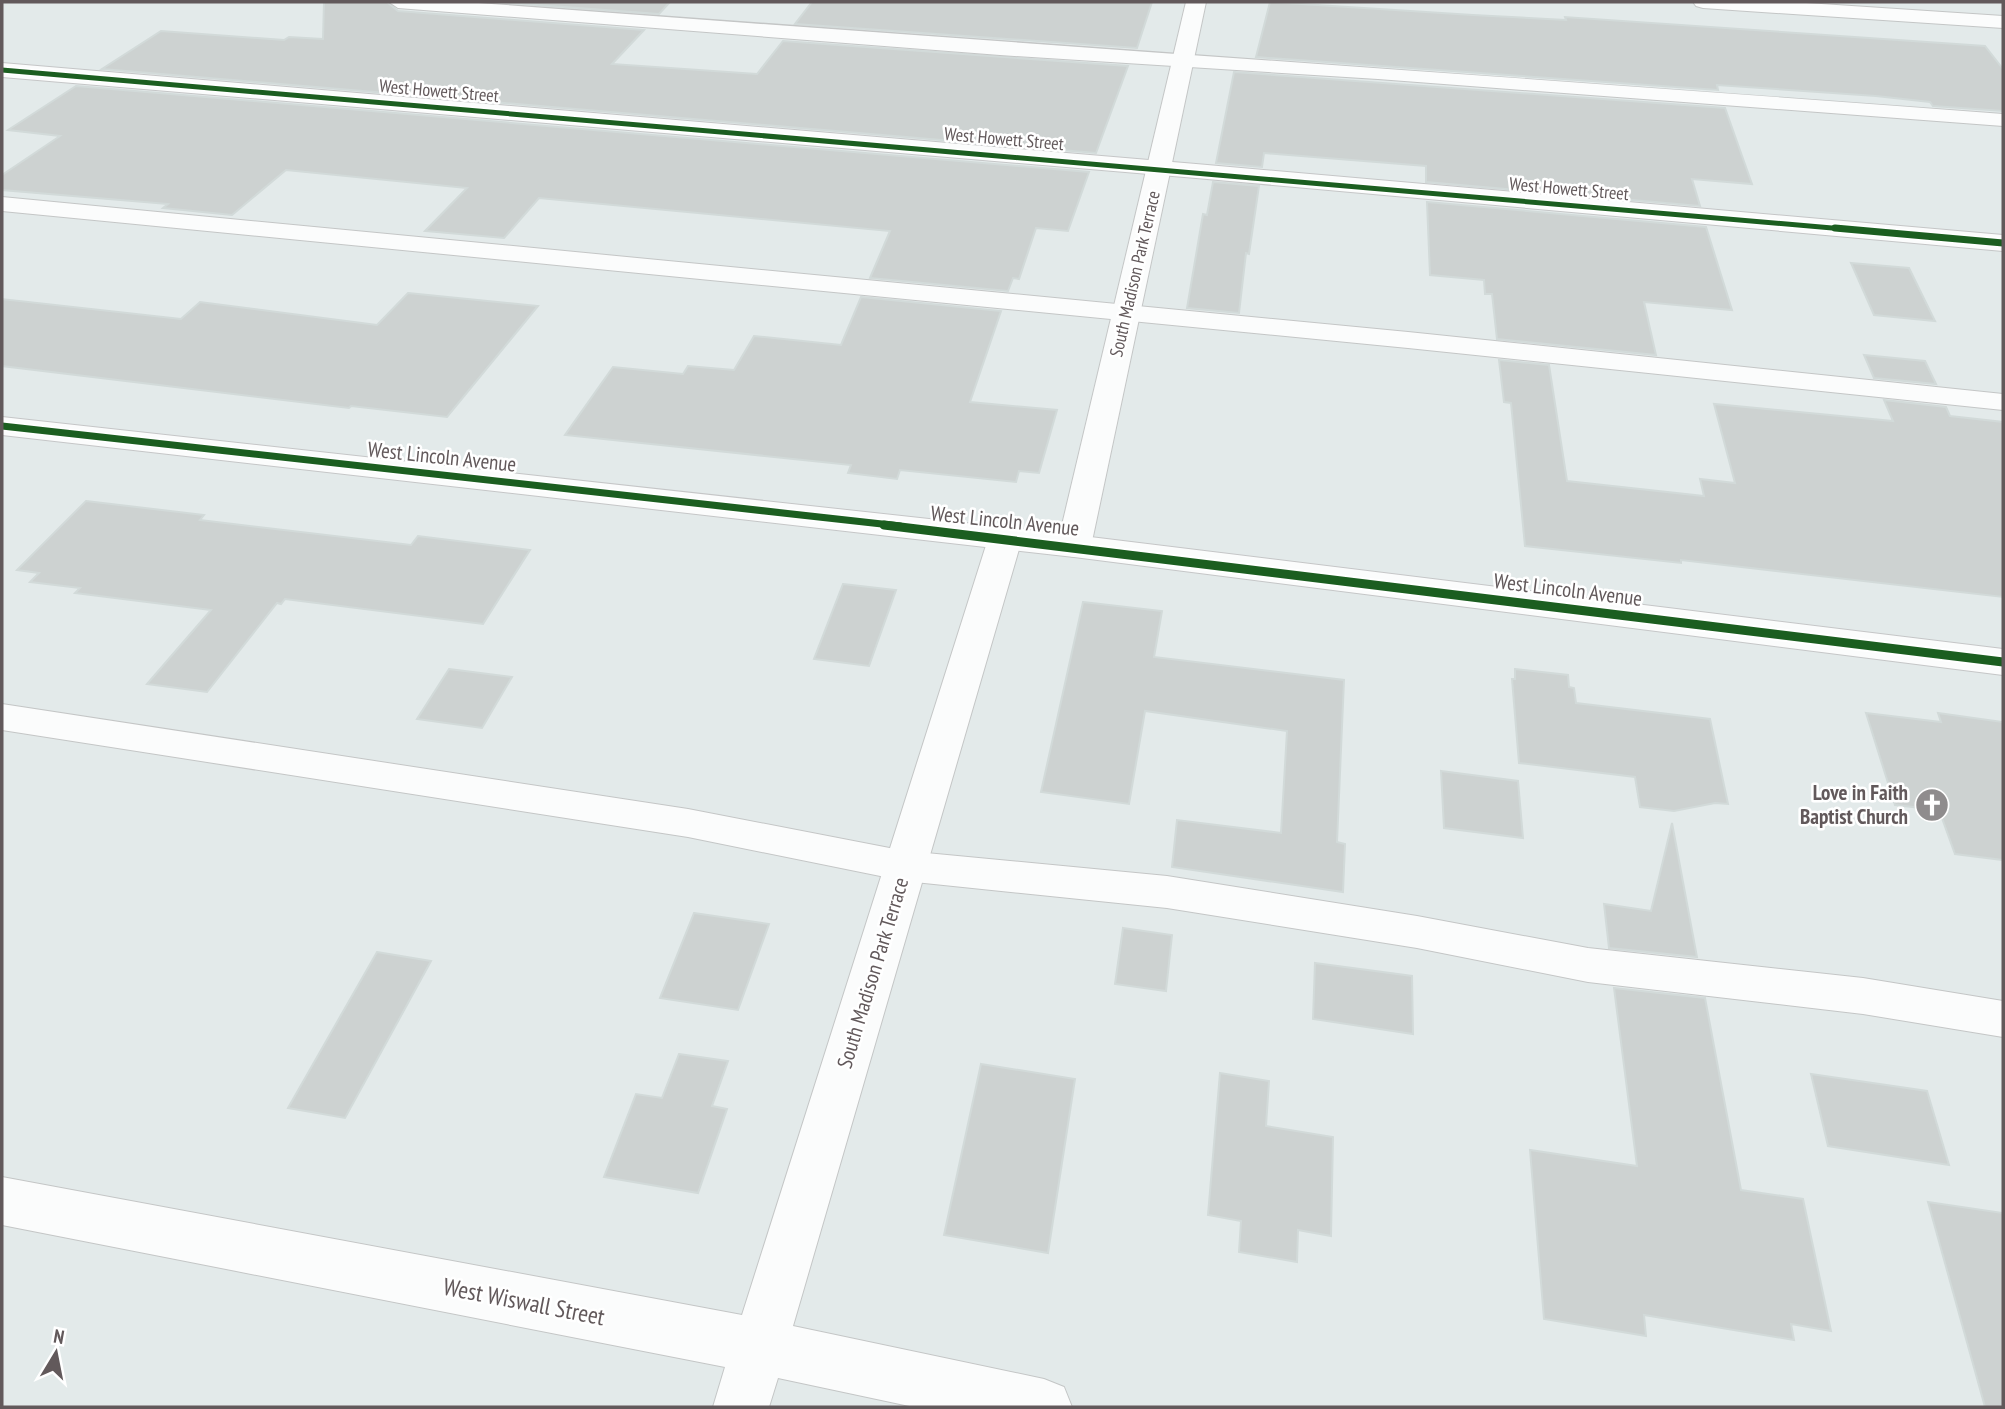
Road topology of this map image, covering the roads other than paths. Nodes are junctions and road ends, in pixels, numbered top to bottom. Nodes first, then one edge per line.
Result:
1 (398, 2) edge
2 (1196, 2) edge
3 (1703, 2) edge
4 (2003, 22) edge
5 (1183, 60) junction
6 (2, 70) edge
7 (2003, 120) edge
8 (1158, 168) junction
9 (2, 204) edge
10 (2003, 243) edge
11 (1126, 313) junction
12 (2003, 402) edge
13 (2, 426) edge
14 (1005, 538) junction
15 (1074, 546) junction
16 (2003, 662) edge
17 (2, 717) edge
18 (905, 866) junction
19 (2003, 1019) edge
20 (2, 1201) edge
21 (758, 1346) junction
22 (741, 1407) edge
23 (1044, 1407) edge

1 - 5 lane
2 - 5 main road, South Madison Park Terrace
3 - 4 main road
5 - 7 lane
5 - 8 main road, South Madison Park Terrace
6 - 8 main road, West Howett Street
8 - 10 main road, West Howett Street
8 - 11 main road, South Madison Park Terrace
9 - 11 lane
11 - 12 lane
11 - 15 main road, South Madison Park Terrace
13 - 14 main road, West Lincoln Avenue
14 - 15 main road, West Lincoln Avenue
14 - 18 main road, South Madison Park Terrace
15 - 16 main road, West Lincoln Avenue
17 - 18 lane
18 - 19 lane
18 - 21 main road, South Madison Park Terrace
20 - 21 main road, West Wiswall Street
21 - 22 main road, South Madison Park Terrace
21 - 23 main road, West Wiswall Street

